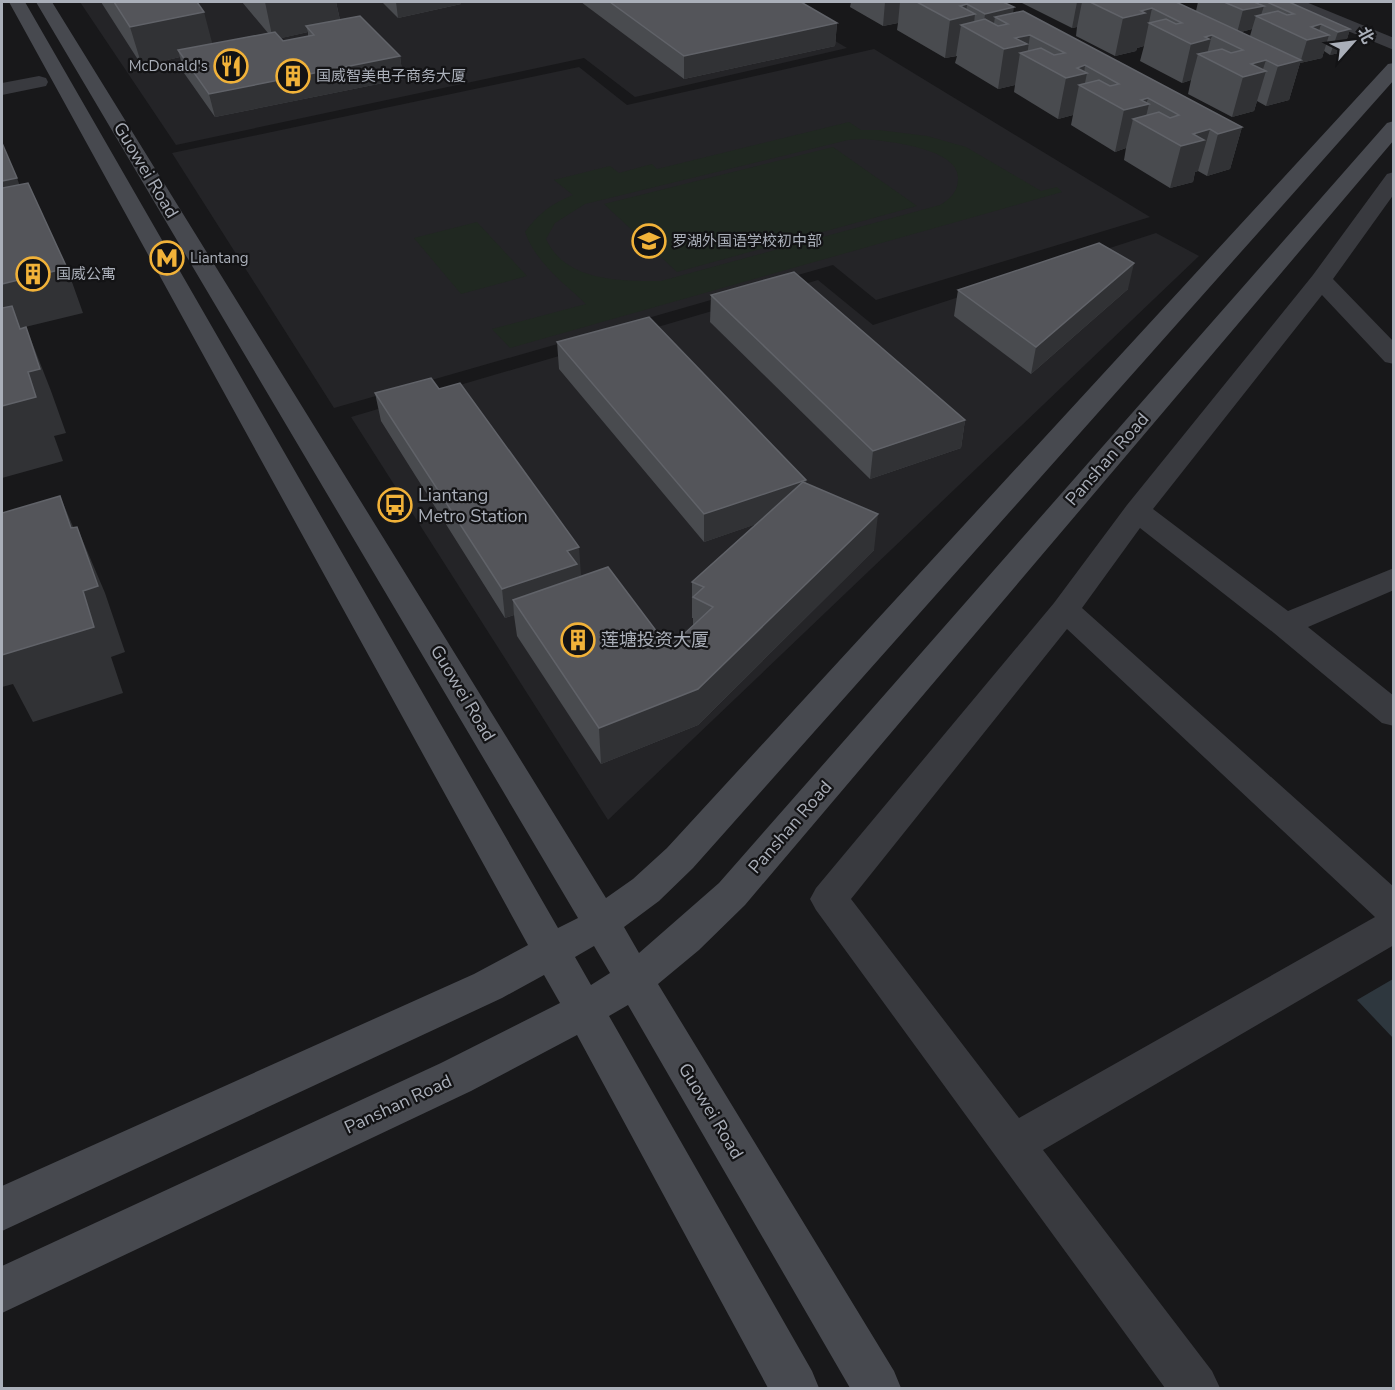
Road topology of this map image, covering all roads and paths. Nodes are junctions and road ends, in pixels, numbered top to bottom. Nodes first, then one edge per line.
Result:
1 (16, 2) edge
2 (44, 2) edge
3 (1293, 2) edge
4 (1394, 45) edge
5 (1394, 68) edge
6 (39, 82) dead end
7 (2, 88) edge
8 (1394, 127) edge
9 (1394, 178) edge
10 (1321, 280) junction
11 (1394, 357) edge
12 (1137, 511) junction
13 (1394, 578) edge
14 (1065, 610) junction
15 (1285, 625) junction
16 (1394, 714) edge
17 (1394, 911) edge
18 (600, 924) junction
19 (1394, 925) edge
20 (552, 952) junction
21 (633, 979) junction
22 (585, 1009) junction
23 (1014, 1144) junction
24 (2, 1209) edge
25 (2, 1290) edge
26 (795, 1389) edge
27 (877, 1389) edge
28 (1195, 1389) edge

1 - 20 street, Guowei Road
2 - 18 street, Guowei Road
3 - 4 street
5 - 18 street
6 - 7 street
8 - 21 street, Panshan Road
9 - 10 street
10 - 11 street
10 - 12 street
12 - 14 street
12 - 15 street
13 - 15 street
14 - 17 street
14 - 23 street
15 - 16 street
18 - 20 street
18 - 21 street, Guowei Road
19 - 23 street
20 - 22 street, Guowei Road
20 - 24 street
21 - 22 street, Panshan Road
21 - 27 street, Guowei Road
22 - 25 street, Panshan Road
22 - 26 street, Guowei Road
23 - 28 street

